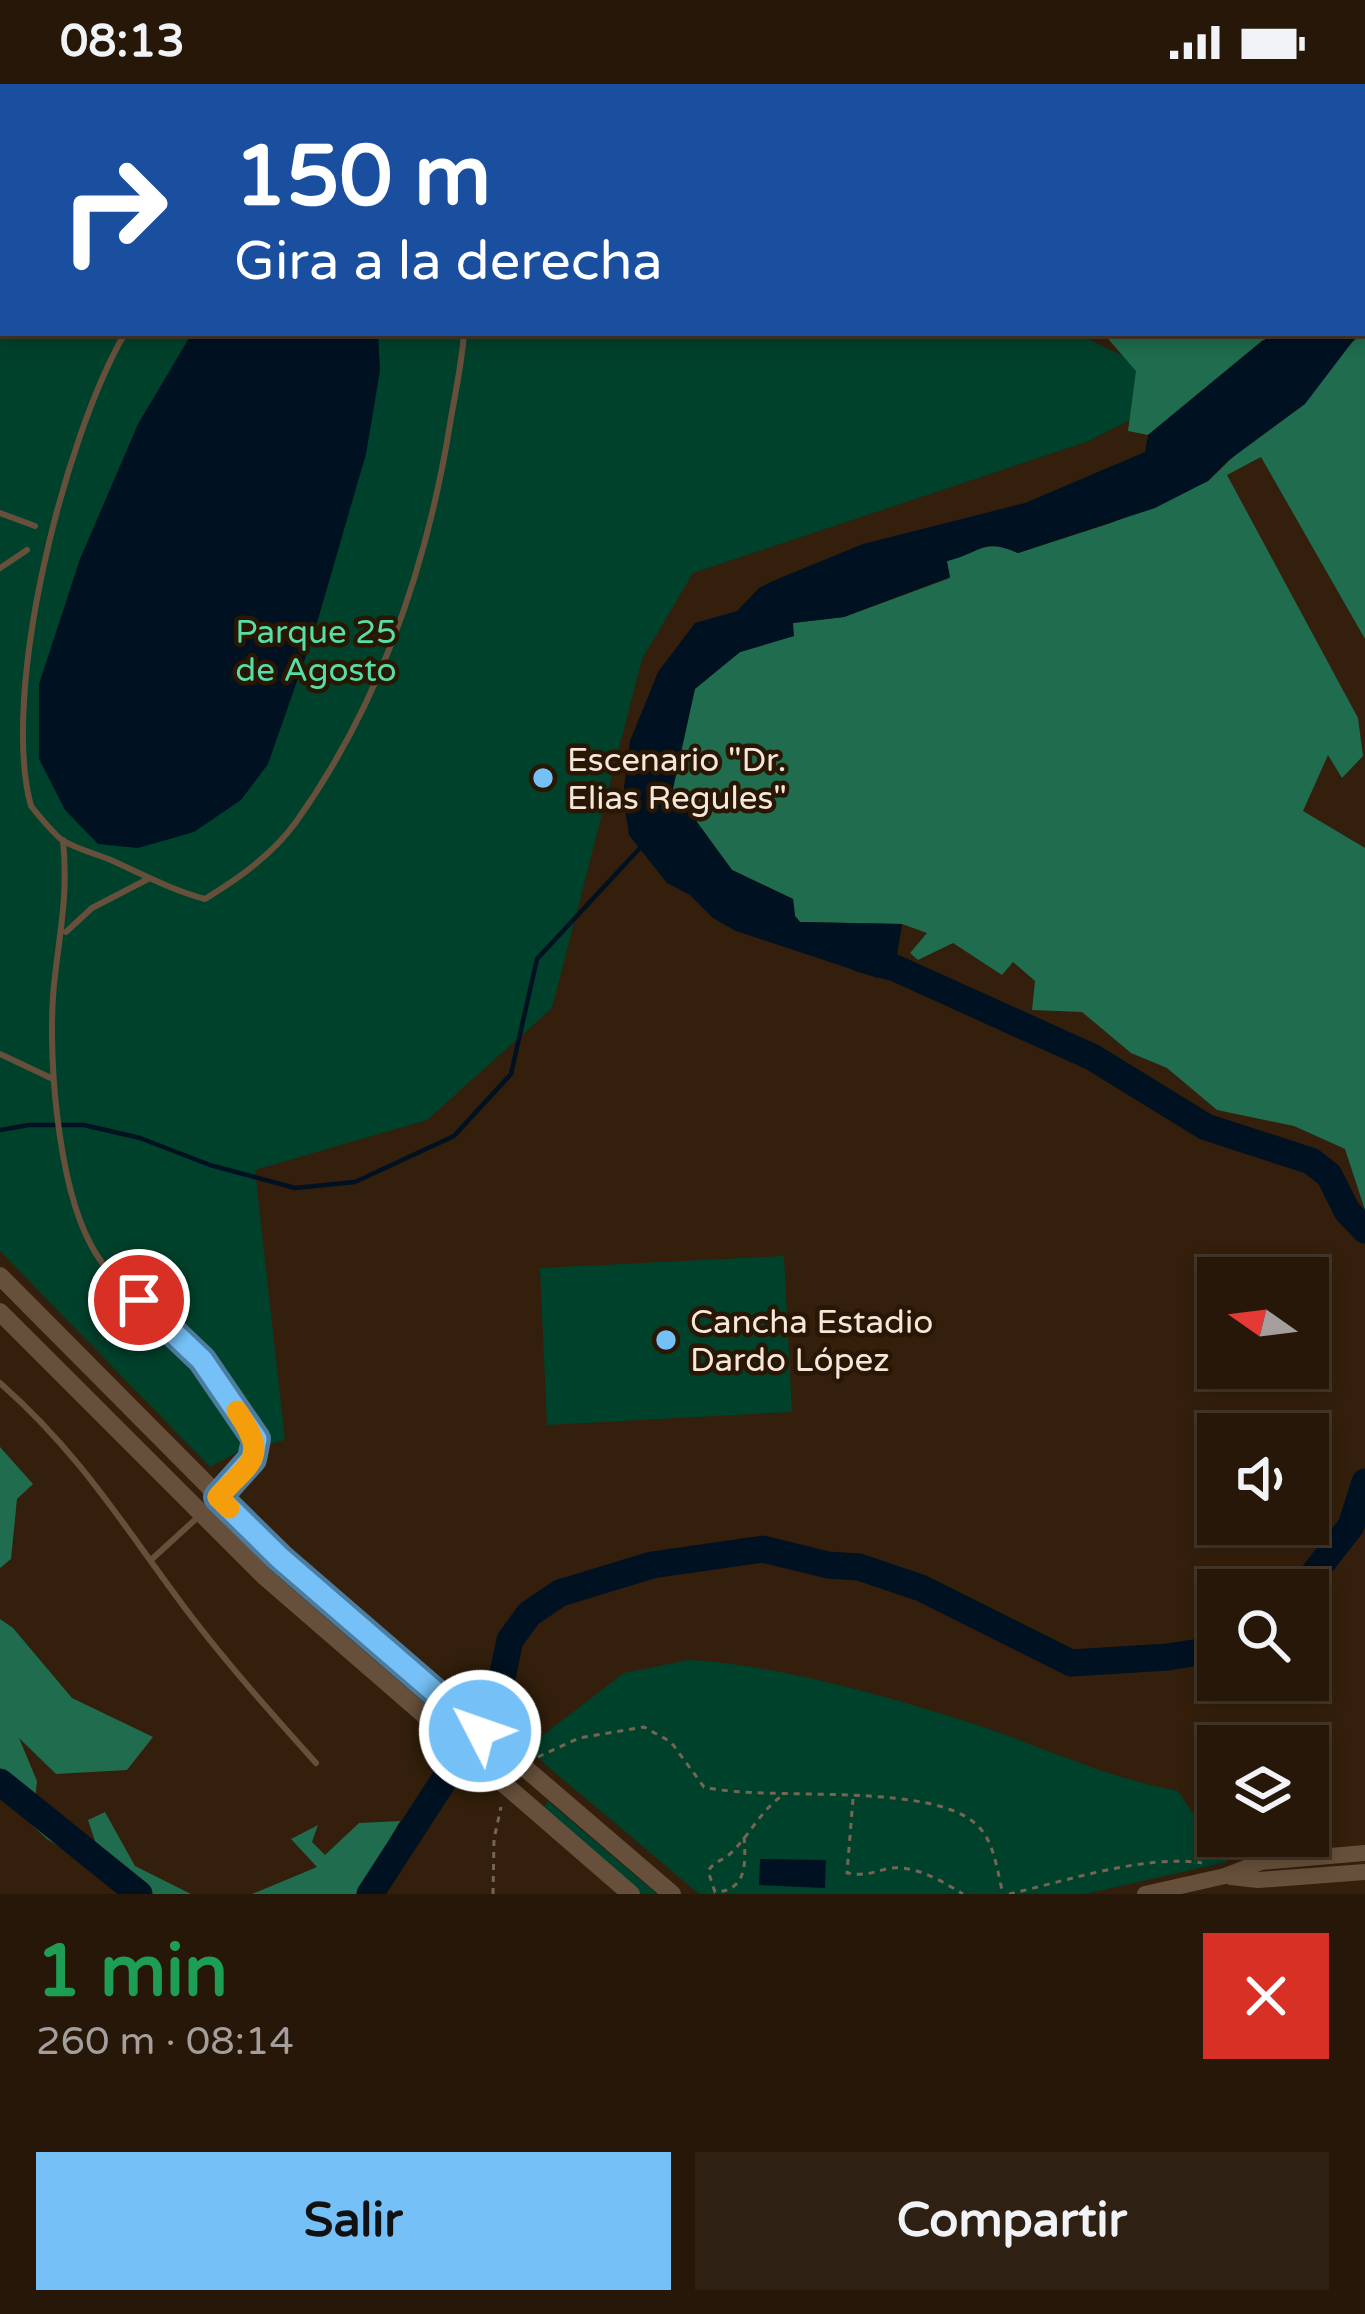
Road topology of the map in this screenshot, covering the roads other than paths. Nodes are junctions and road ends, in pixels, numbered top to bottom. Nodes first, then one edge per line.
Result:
1 (123, 336) edge
2 (464, 336) edge
3 (52, 486) dead end
4 (0, 513) edge
5 (35, 526) dead end
6 (0, 568) edge
7 (26, 569) dead end
8 (21, 787) dead end
9 (63, 840) junction
10 (148, 879) junction
11 (63, 936) junction
12 (0, 1054) edge
13 (52, 1079) junction
14 (0, 1276) edge
15 (0, 1312) edge
16 (0, 1383) edge
17 (218, 1497) junction
18 (200, 1515) junction
19 (152, 1559) junction
20 (316, 1762) dead end
21 (1365, 1853) edge
22 (1365, 1872) edge
23 (1225, 1876) junction
24 (631, 1894) edge
25 (672, 1894) edge
26 (1145, 1894) edge

1 - 3 lane
2 - 10 lane
4 - 5 lane
6 - 7 lane
8 - 9 lane
9 - 10 lane
9 - 11 lane
10 - 11 lane
11 - 13 lane
12 - 13 lane
13 - 17 lane
14 - 17 main road
15 - 18 main road
16 - 19 lane
17 - 18 main road
17 - 25 main road
18 - 19 lane
18 - 24 main road
19 - 20 lane
21 - 23 street
22 - 23 street
23 - 26 street

